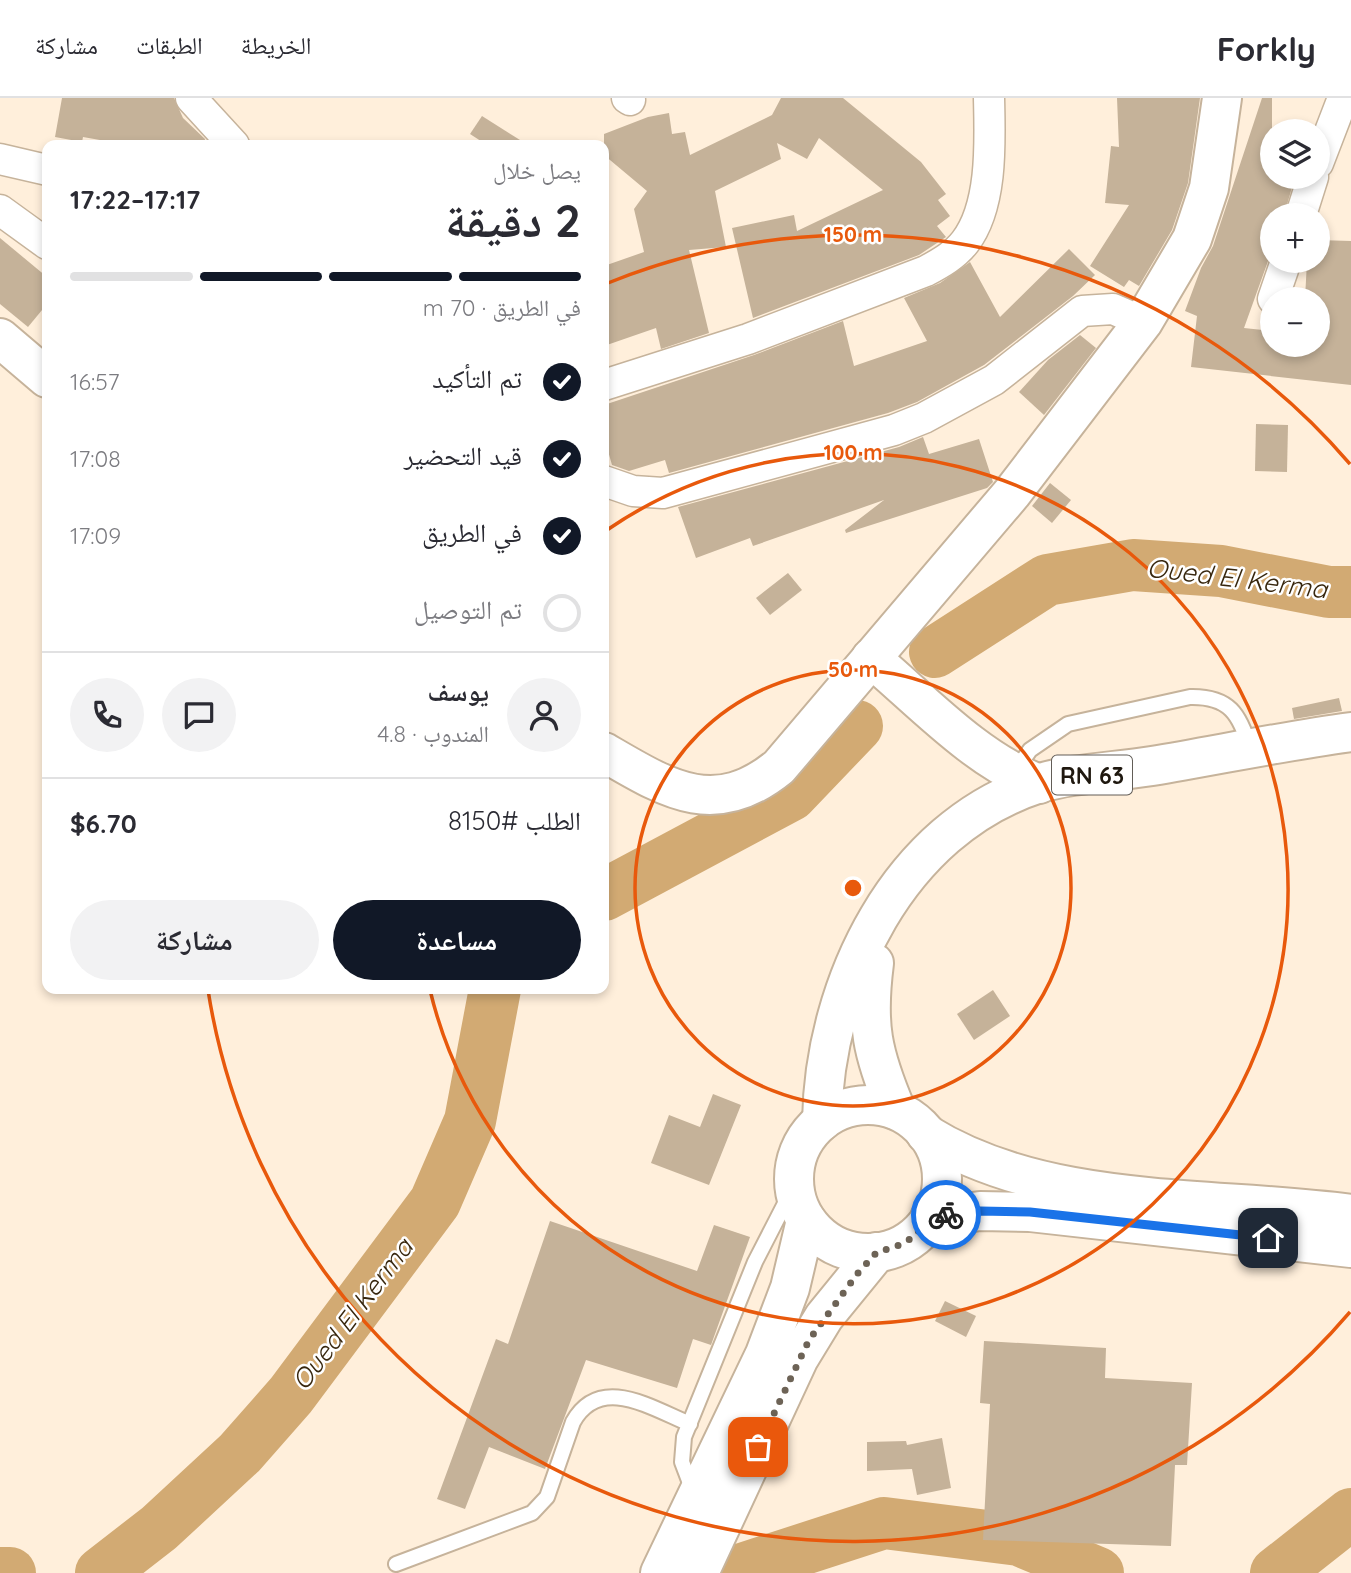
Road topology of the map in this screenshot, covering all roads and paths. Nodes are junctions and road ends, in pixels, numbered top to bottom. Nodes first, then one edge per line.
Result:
1 (191, 98) edge
2 (989, 98) edge
3 (1222, 98) edge
4 (1343, 98) edge
5 (1330, 132) edge
6 (229, 140) edge
7 (0, 159) edge
8 (42, 169) edge
9 (0, 210) edge
10 (42, 240) edge
11 (1143, 322) junction
12 (0, 338) edge
13 (42, 374) edge
14 (609, 383) edge
15 (609, 483) edge
16 (871, 658) junction
17 (1351, 732) edge
18 (1250, 750) junction
19 (609, 755) edge
20 (1026, 779) junction
21 (880, 912) junction
22 (896, 1110) junction
23 (822, 1121) junction
24 (926, 1134) junction
25 (800, 1203) junction
26 (1351, 1214) edge
27 (930, 1218) junction
28 (1351, 1248) edge
29 (877, 1252) junction
30 (690, 1424) junction
31 (697, 1497) junction
32 (685, 1563) edge
33 (396, 1564) dead end

1 - 6 street
2 - 14 street
3 - 11 main road
4 - 5 street
7 - 8 street
9 - 10 street
11 - 15 street
11 - 16 main road
12 - 13 main road
16 - 19 main road
16 - 20 main road
17 - 18 main road, RN 63
18 - 20 main road, RN 63
18 - 20 lane
20 - 21 main road, RN 63
21 - 22 main road
21 - 23 main road
22 - 23 main road
22 - 24 main road
23 - 25 main road
24 - 26 main road
24 - 27 main road
25 - 29 main road
25 - 30 lane
25 - 31 main road
27 - 28 main road
27 - 29 main road
29 - 32 main road
30 - 31 lane
30 - 33 lane
31 - 32 main road

